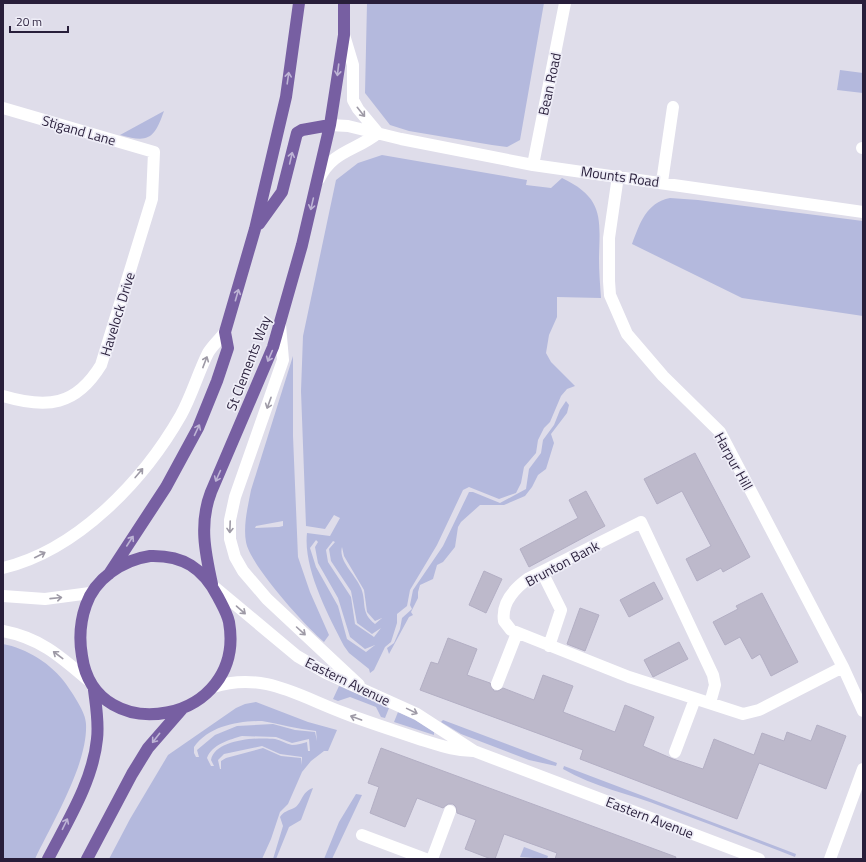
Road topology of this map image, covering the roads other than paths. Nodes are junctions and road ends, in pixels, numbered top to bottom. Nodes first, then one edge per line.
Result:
1 (299, 3) edge
2 (344, 3) edge
3 (565, 3) edge
4 (344, 35) junction
5 (673, 107) dead end
6 (3, 108) edge
7 (330, 125) junction
8 (378, 133) junction
9 (154, 152) joint
10 (533, 164) junction
11 (618, 176) junction
12 (662, 182) junction
13 (316, 186) junction
14 (863, 212) edge
15 (256, 229) junction
16 (280, 325) junction
17 (225, 332) junction
18 (3, 396) edge
19 (3, 568) edge
20 (542, 572) junction
21 (109, 574) junction
22 (212, 584) junction
23 (90, 594) junction
24 (3, 596) edge
25 (3, 631) edge
26 (517, 632) junction
27 (549, 646) junction
28 (843, 667) junction
29 (497, 684) dead end
30 (91, 685) junction
31 (213, 687) junction
32 (366, 691) junction
33 (695, 699) junction
34 (710, 703) junction
35 (182, 709) junction
36 (863, 711) edge
37 (474, 751) junction
38 (675, 752) dead end
39 (863, 770) edge
40 (450, 811) dead end
41 (362, 835) dead end
42 (751, 858) edge
43 (48, 859) edge
44 (87, 859) edge
45 (426, 859) edge
46 (432, 859) edge
47 (830, 859) edge

15 -> 1 main road, St Clements Way
2 - 4 main road, St Clements Way
3 - 10 street, Bean Road
4 -> 7 main road, St Clements Way
4 -> 8 street
5 - 12 street
6 - 9 street, Stigand Lane
7 - 8 street, Mounts Road
7 - 13 main road, St Clements Way
15 -> 7 main road, St Clements Way
8 - 10 street, Mounts Road
8 - 13 street
9 - 18 street, Havelock Drive
10 - 11 street, Mounts Road
11 - 12 street, Mounts Road
11 - 28 street, Harpur Hill
12 - 14 street, Mounts Road
13 -> 16 main road, St Clements Way
17 -> 15 main road, St Clements Way
16 -> 22 main road, St Clements Way
16 -> 32 street
19 -> 17 street
21 -> 17 main road, St Clements Way
20 - 26 street, Brunton Bank
20 - 27 street
20 - 34 street, Brunton Bank
21 - 22 main road
21 - 23 main road
22 - 31 main road
22 -> 32 street, Eastern Avenue
24 -> 23 street
23 - 30 main road
30 -> 25 street
26 - 27 street, Brunton Bank
26 - 29 street
27 - 33 street, Brunton Bank
28 - 34 street, Brunton Bank
28 - 36 street, Harpur Hill
30 - 35 main road
43 -> 30 main road
31 - 35 main road
37 -> 31 street, Eastern Avenue
32 -> 37 street, Eastern Avenue
33 - 34 street, Brunton Bank
33 - 38 street
35 -> 44 main road
37 - 42 street, Eastern Avenue
39 - 47 street
40 - 46 street
41 - 45 street

